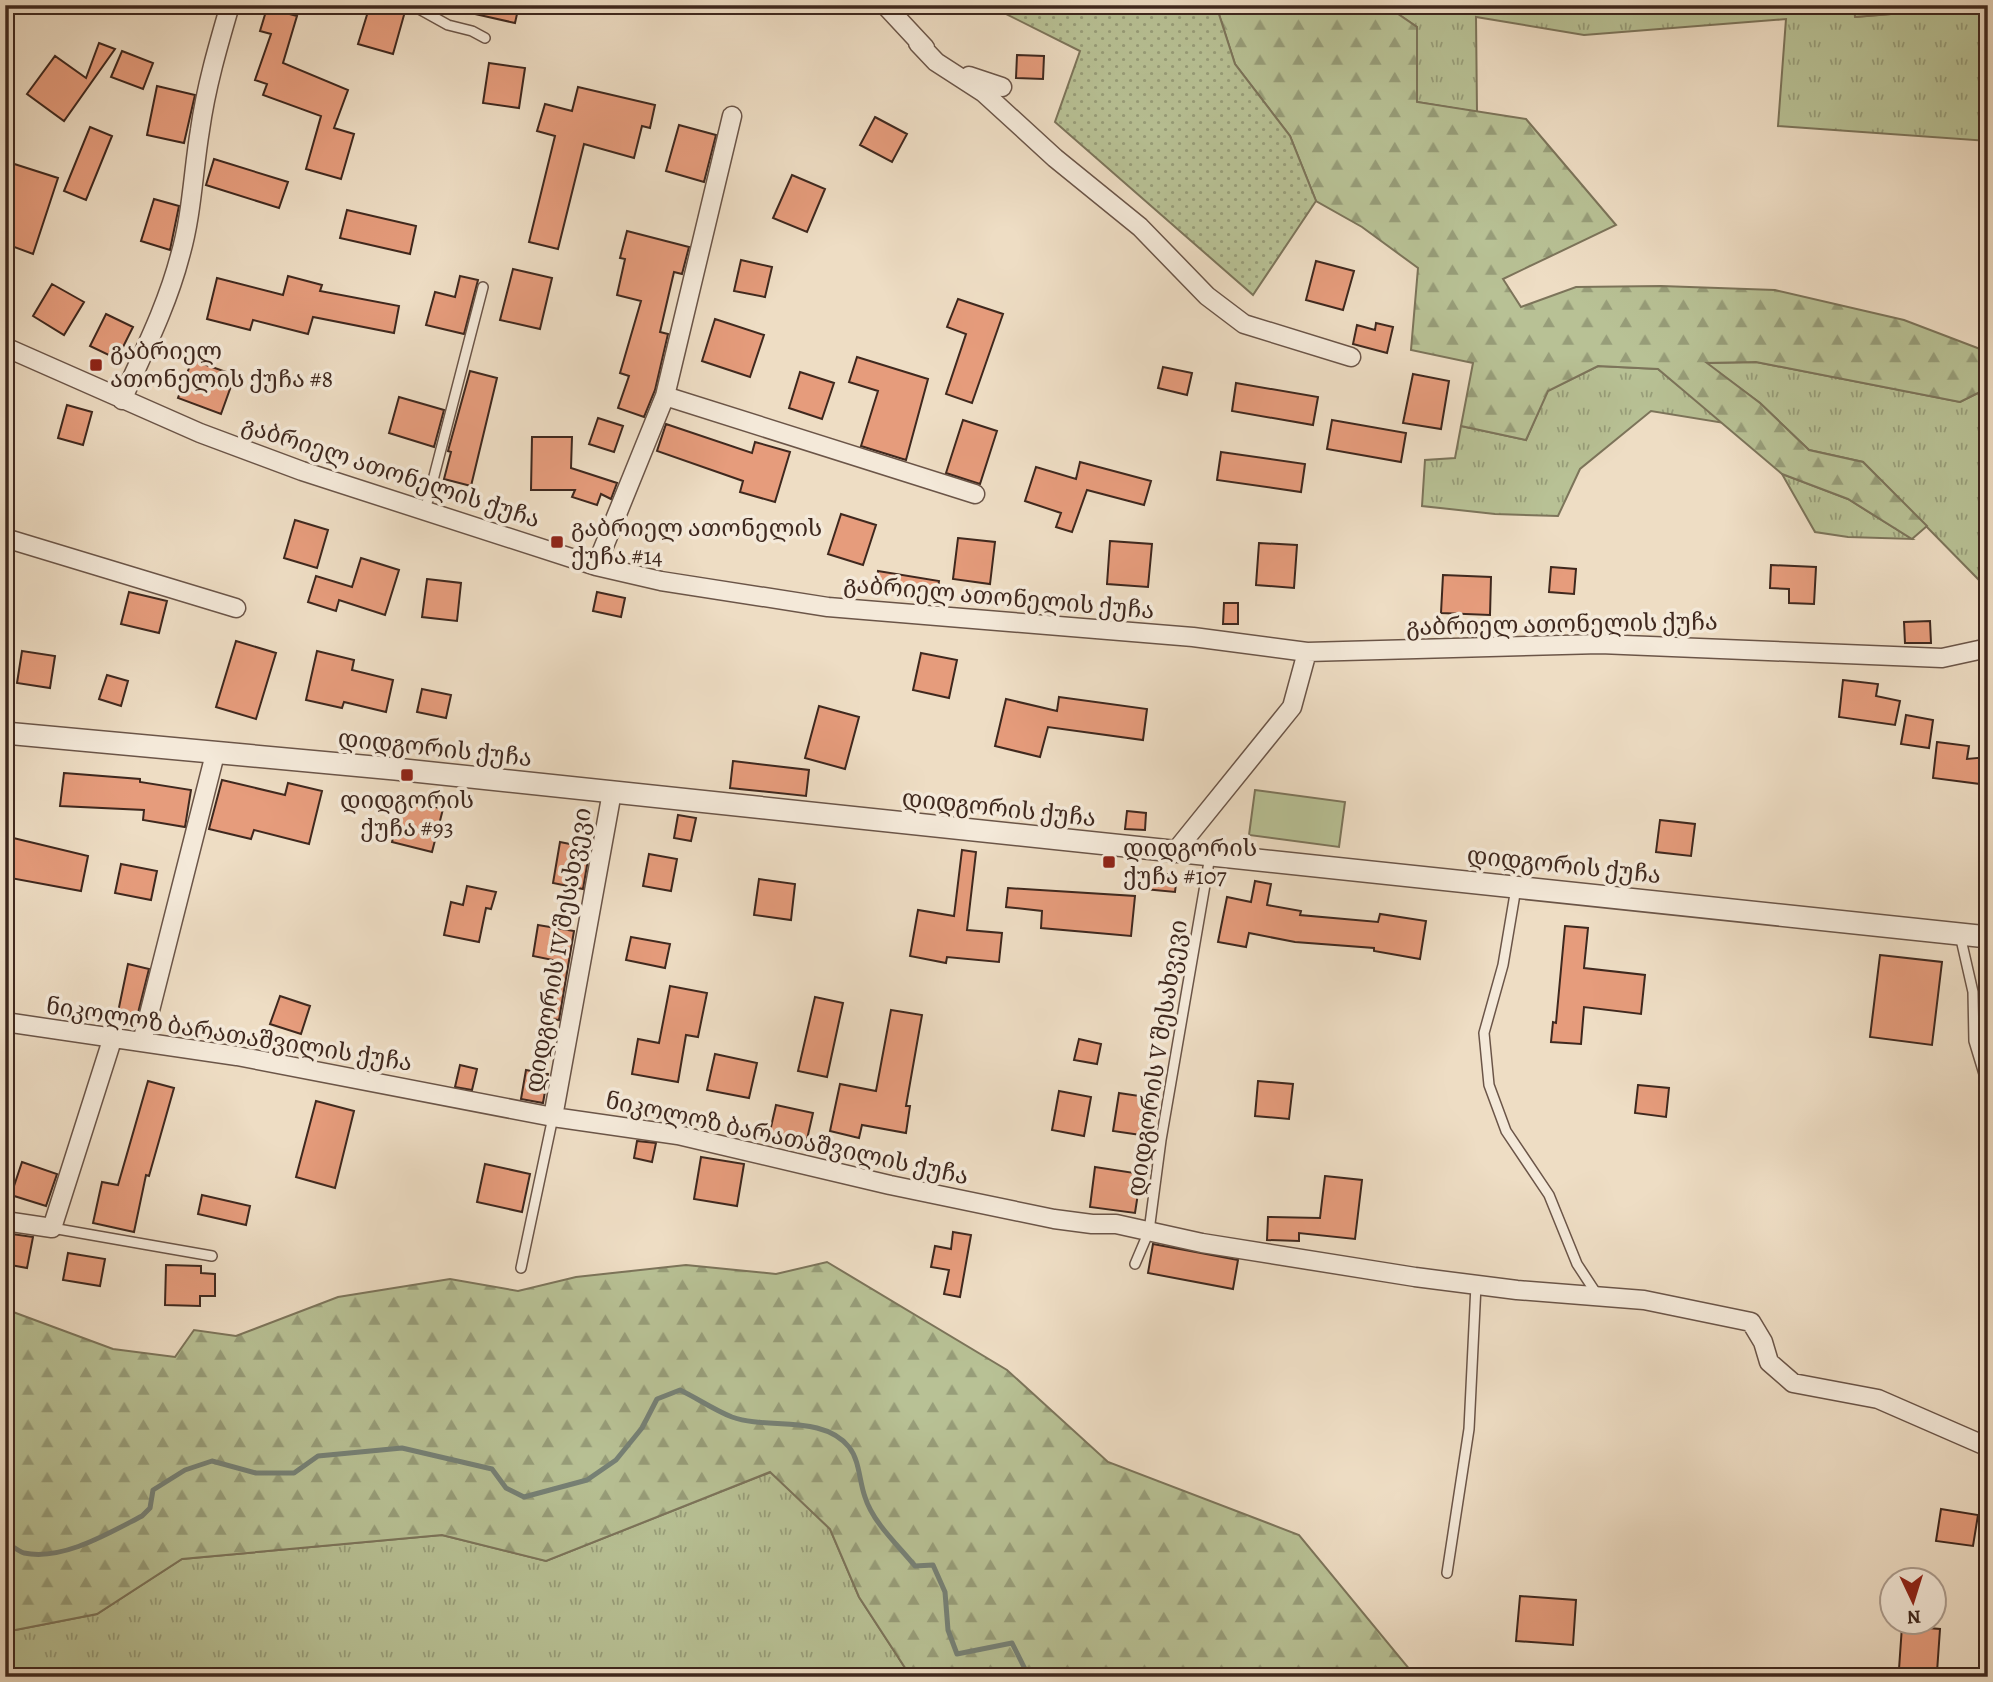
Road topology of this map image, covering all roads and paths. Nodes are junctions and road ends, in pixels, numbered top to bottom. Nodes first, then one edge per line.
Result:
1 (230, 5) edge
2 (412, 5) edge
3 (885, 5) edge
4 (485, 38) dead end
5 (918, 43) junction
6 (1002, 88) dead end
7 (732, 116) dead end
8 (483, 287) dead end
9 (5, 347) edge
10 (1351, 357) dead end
11 (665, 396) junction
12 (122, 400) junction
13 (975, 494) dead end
14 (425, 511) junction
15 (5, 538) edge
16 (596, 566) junction
17 (236, 608) dead end
18 (1988, 648) edge
19 (1307, 652) junction
20 (5, 733) edge
21 (215, 754) junction
22 (612, 792) junction
23 (1174, 853) junction
24 (1210, 856) junction
25 (1516, 886) junction
26 (1960, 934) junction
27 (1988, 937) edge
28 (5, 1022) edge
29 (113, 1040) junction
30 (142, 1042) junction
31 (1988, 1087) edge
32 (553, 1117) junction
33 (5, 1220) edge
34 (52, 1228) junction
35 (1149, 1231) junction
36 (212, 1256) dead end
37 (1135, 1264) dead end
38 (521, 1268) dead end
39 (1476, 1285) junction
40 (1598, 1296) junction
41 (1988, 1447) edge
42 (1447, 1573) dead end

1 - 12 street
2 - 4 lane
3 - 5 street
5 - 6 street
5 - 10 street
7 - 11 street
8 - 14 lane
9 - 12 street, გაბრიელ ათონელის ქუჩა
11 - 13 street
11 - 16 street
12 - 14 street, გაბრიელ ათონელის ქუჩა
14 - 16 street, გაბრიელ ათონელის ქუჩა
15 - 17 street
16 - 19 street, გაბრიელ ათონელის ქუჩა
18 - 19 street, გაბრიელ ათონელის ქუჩა
19 - 23 street
20 - 21 street, დიდგორის ქუჩა
21 - 22 street, დიდგორის ქუჩა
21 - 30 street
22 - 23 street, დიდგორის ქუჩა
22 - 32 street, დიდგორის IV შესახვევი
23 - 24 street, დიდგორის ქუჩა
24 - 25 street, დიდგორის ქუჩა
24 - 35 lane, დიდგორის V შესახვევი
25 - 26 street, დიდგორის ქუჩა
25 - 40 lane
26 - 27 street, დიდგორის ქუჩა
26 - 31 lane
28 - 29 street, ნიკოლოზ ბარათაშვილის ქუჩა
29 - 30 street, ნიკოლოზ ბარათაშვილის ქუჩა
29 - 34 street
30 - 32 street, ნიკოლოზ ბარათაშვილის ქუჩა
32 - 35 street, ნიკოლოზ ბარათაშვილის ქუჩა
32 - 38 lane
33 - 34 street
34 - 36 lane
35 - 37 lane, დიდგორის V შესახვევი
35 - 39 street, ნიკოლოზ ბარათაშვილის ქუჩა
39 - 40 street, ნიკოლოზ ბარათაშვილის ქუჩა
39 - 42 lane
40 - 41 street, ნიკოლოზ ბარათაშვილის ქუჩა

